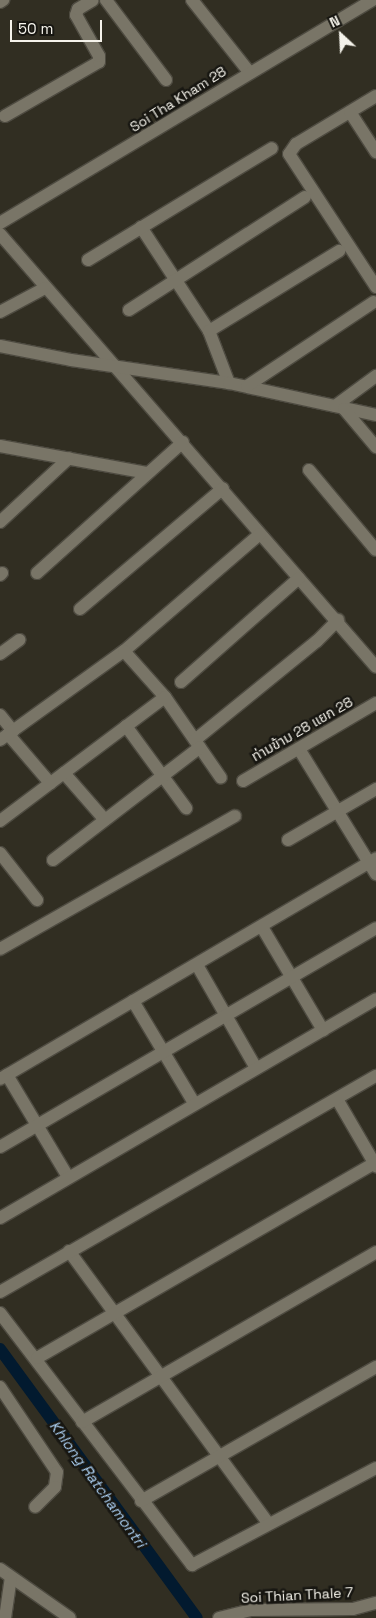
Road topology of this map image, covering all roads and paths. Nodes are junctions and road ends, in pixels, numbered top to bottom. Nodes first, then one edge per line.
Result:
1 (3, 0) edge
2 (93, 0) edge
3 (106, 0) edge
4 (192, 0) edge
5 (372, 0) edge
6 (0, 2) edge
7 (249, 72) junction
8 (166, 80) dead end
9 (376, 96) edge
10 (350, 112) junction
11 (5, 116) dead end
12 (272, 148) dead end
13 (376, 152) edge
14 (305, 197) dead end
15 (0, 223) edge
16 (141, 227) junction
17 (1, 238) edge
18 (339, 251) dead end
19 (88, 260) dead end
20 (175, 278) junction
21 (376, 287) edge
22 (46, 288) junction
23 (374, 302) dead end
24 (129, 310) dead end
25 (0, 312) edge
26 (209, 331) junction
27 (0, 346) edge
28 (115, 368) junction
29 (376, 376) edge
30 (229, 383) junction
31 (247, 386) junction
32 (339, 407) junction
33 (376, 415) edge
34 (183, 442) junction
35 (0, 446) edge
36 (376, 447) edge
37 (69, 458) junction
38 (309, 470) dead end
39 (147, 473) junction
40 (223, 488) junction
41 (0, 522) edge
42 (260, 534) junction
43 (376, 550) edge
44 (37, 573) dead end
45 (299, 578) junction
46 (80, 609) dead end
47 (338, 620) junction
48 (19, 640) dead end
49 (124, 651) junction
50 (0, 654) edge
51 (376, 667) edge
52 (181, 682) dead end
53 (164, 697) junction
54 (376, 703) edge
55 (0, 715) edge
56 (126, 726) junction
57 (7, 735) edge
58 (198, 744) junction
59 (299, 749) junction
60 (64, 773) junction
61 (162, 776) junction
62 (221, 778) dead end
63 (243, 781) dead end
64 (50, 783) junction
65 (376, 789) edge
66 (186, 808) dead end
67 (337, 812) junction
68 (236, 816) dead end
69 (105, 820) junction
70 (0, 821) edge
71 (288, 840) dead end
72 (0, 853) edge
73 (53, 860) dead end
74 (372, 861) edge
75 (376, 874) edge
76 (37, 900) dead end
77 (262, 927) junction
78 (376, 928) edge
79 (0, 949) edge
80 (197, 965) junction
81 (291, 976) junction
82 (376, 999) edge
83 (133, 1001) junction
84 (227, 1014) junction
85 (323, 1030) junction
86 (164, 1052) junction
87 (256, 1068) junction
88 (376, 1076) edge
89 (3, 1077) edge
90 (337, 1098) junction
91 (194, 1103) junction
92 (37, 1126) junction
93 (0, 1147) edge
94 (375, 1164) edge
95 (68, 1177) junction
96 (0, 1218) edge
97 (69, 1251) junction
98 (376, 1252) edge
99 (0, 1292) edge
100 (114, 1312) junction
101 (0, 1313) edge
102 (37, 1358) junction
103 (376, 1367) edge
104 (162, 1375) junction
105 (0, 1387) edge
106 (82, 1422) junction
107 (220, 1455) junction
108 (376, 1468) edge
109 (141, 1501) junction
110 (35, 1507) dead end
111 (268, 1523) junction
112 (5, 1573) edge
113 (376, 1603) edge
114 (271, 1614) edge
115 (5, 1615) edge
116 (70, 1618) edge
117 (219, 1618) edge

1 - 6 street
2 - 11 street
3 - 8 street
4 - 7 street
5 - 7 street, Soi Tha Kham 28
7 - 15 street, Soi Tha Kham 28
9 - 10 street
10 - 13 street
10 - 21 street
12 - 16 street
14 - 20 street
16 - 19 street
16 - 20 street
17 - 22 street
18 - 26 street
20 - 24 street
20 - 26 street
22 - 25 street
22 - 28 street
23 - 31 street
26 - 30 street
27 - 28 street
28 - 30 street
28 - 34 street
29 - 32 street
30 - 31 street
31 - 32 street
32 - 33 street
32 - 36 street
34 - 39 street
34 - 40 street
35 - 37 street
37 - 39 street
37 - 41 street
38 - 43 street
39 - 44 street
40 - 42 street
40 - 46 street
42 - 45 street
42 - 49 street
45 - 47 street
45 - 52 street
47 - 51 street
47 - 58 street
48 - 50 street
49 - 53 street
49 - 57 street
53 - 56 street
53 - 58 street
54 - 59 street, ท่ามข้าม 28 แยก 28
55 - 57 street
56 - 60 street
56 - 61 street
57 - 64 street
58 - 61 street
58 - 62 street
59 - 63 street, ท่ามข้าม 28 แยก 28
59 - 67 street
60 - 64 street
60 - 69 street
61 - 66 street
61 - 69 street
64 - 70 street
65 - 67 street
67 - 71 street
67 - 74 street
68 - 79 street
69 - 73 street
72 - 76 street
74 - 75 street
74 - 77 street
77 - 80 street
77 - 81 street
78 - 81 street
80 - 83 street
80 - 84 street
81 - 84 street
81 - 85 street
82 - 85 street
83 - 86 street
83 - 89 street
84 - 86 street
84 - 87 street
85 - 87 street
86 - 91 street
86 - 92 street
87 - 91 street
88 - 90 street
89 - 92 street
90 - 94 street
90 - 97 street
91 - 95 street
92 - 93 street
92 - 95 street
94 - 100 street
95 - 96 street
97 - 99 street
97 - 100 street
98 - 104 street
100 - 102 street
100 - 104 street
101 - 102 street
102 - 106 street
103 - 107 street
104 - 106 street
104 - 107 street
105 - 110 street
106 - 109 street
107 - 109 street
107 - 111 street
108 - 111 street
109 - 111 street
112 - 115 street
112 - 116 street
113 - 114 street, Soi Thian Thale 7
114 - 117 street, Soi Thian Thale 7

